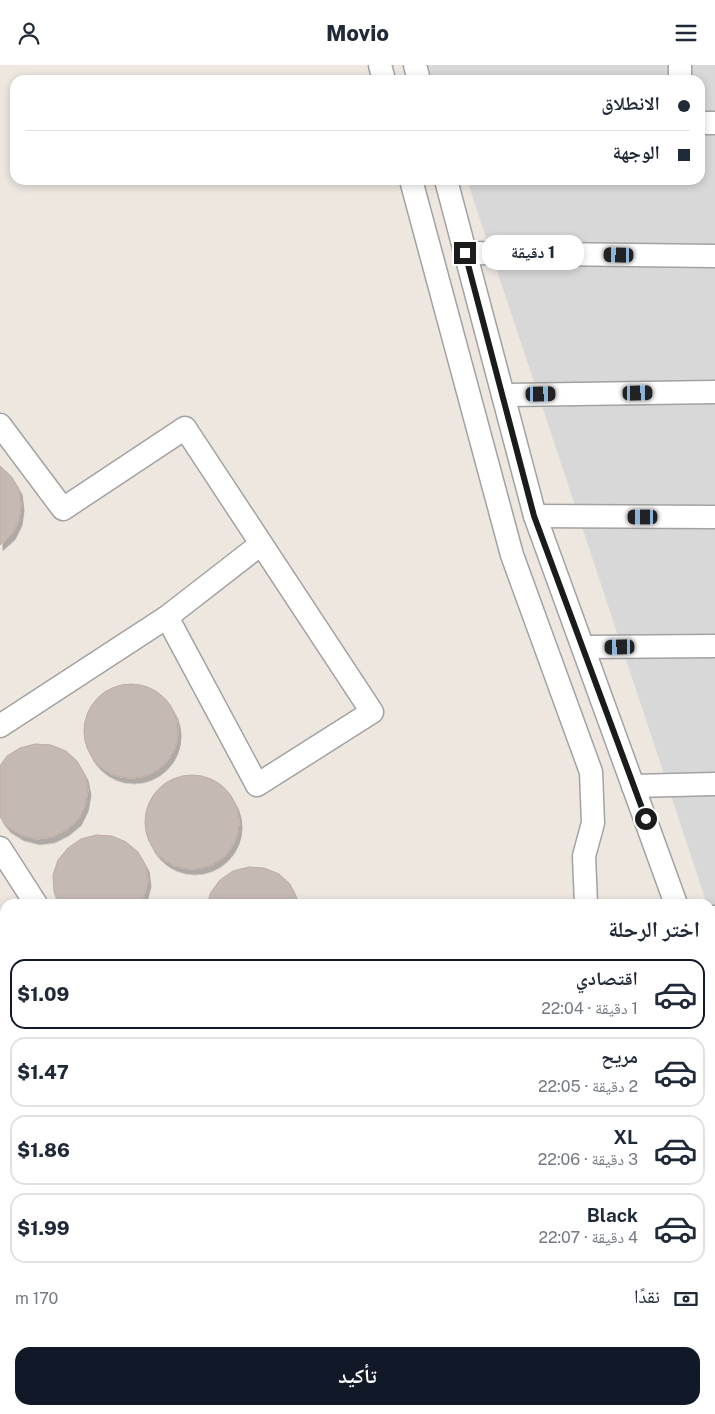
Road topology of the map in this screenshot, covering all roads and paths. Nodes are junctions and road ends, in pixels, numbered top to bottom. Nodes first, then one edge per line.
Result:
1 (412, 185) edge
2 (447, 185) edge
3 (465, 253) junction
4 (715, 256) edge
5 (715, 392) edge
6 (502, 395) junction
7 (0, 425) edge
8 (534, 516) junction
9 (715, 517) edge
10 (261, 544) junction
11 (167, 617) junction
12 (715, 646) edge
13 (582, 647) junction
14 (0, 726) edge
15 (715, 784) edge
16 (633, 786) junction
17 (0, 848) edge
18 (33, 899) edge
19 (586, 899) edge
20 (674, 899) edge

1 - 19 street
2 - 3 street
3 - 4 street
3 - 6 street
5 - 6 street
6 - 8 street
7 - 10 street
8 - 9 street
8 - 13 street
10 - 11 street
10 - 11 street
11 - 14 street
12 - 13 street
13 - 16 street
15 - 16 street
16 - 20 street
17 - 18 street

